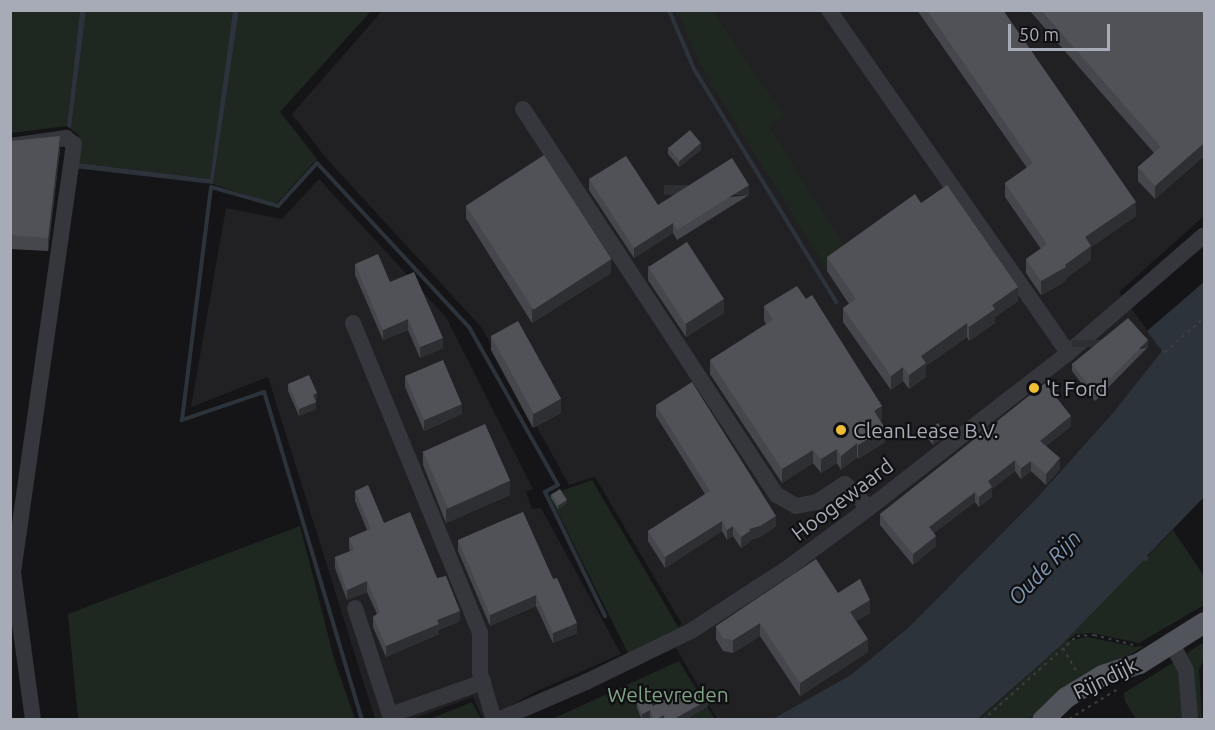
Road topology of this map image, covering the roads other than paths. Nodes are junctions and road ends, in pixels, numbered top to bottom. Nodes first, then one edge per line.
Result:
1 (829, 10) edge
2 (523, 110) dead end
3 (10, 146) edge
4 (1204, 235) edge
5 (353, 323) dead end
6 (1068, 352) junction
7 (869, 508) junction
8 (356, 608) dead end
9 (1204, 622) edge
10 (1172, 642) junction
11 (483, 682) junction
12 (33, 720) edge
13 (496, 720) edge
14 (1042, 720) edge
15 (1190, 720) edge

1 - 6 street
2 - 7 street
3 - 12 street
4 - 6 street, Hoogewaard
5 - 11 street
6 - 7 street, Hoogewaard
7 - 13 street, Hoogewaard
8 - 11 street
9 - 10 main road, Rijndijk
10 - 14 main road, Rijndijk
10 - 15 street
11 - 13 street

